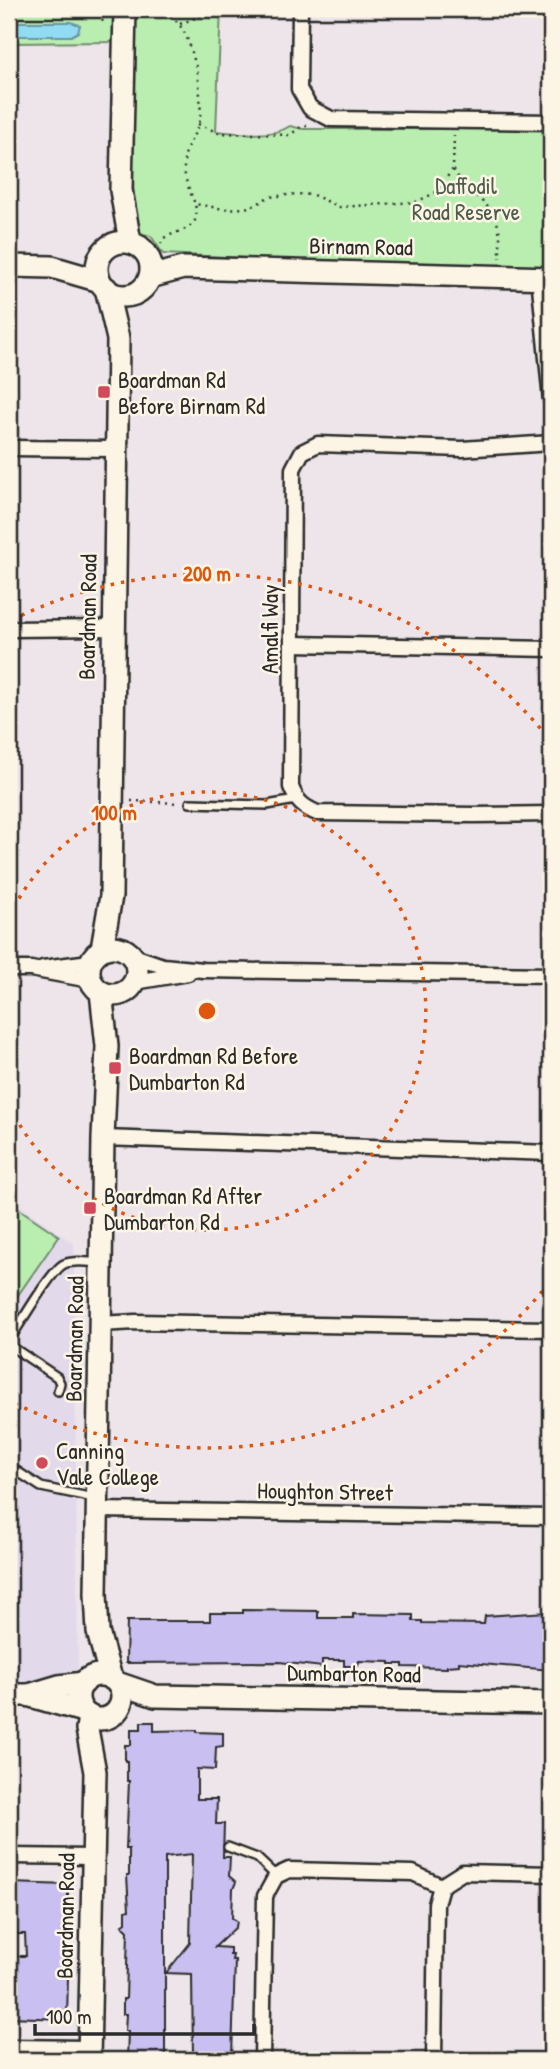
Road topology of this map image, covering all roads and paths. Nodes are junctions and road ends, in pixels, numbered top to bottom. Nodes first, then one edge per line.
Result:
1 (10, 9) edge
2 (63, 9) edge
3 (205, 9) edge
4 (300, 9) edge
5 (131, 10) edge
6 (180, 24) junction
7 (551, 122) edge
8 (455, 128) dead end
9 (453, 169) junction
10 (121, 190) junction
11 (195, 204) junction
12 (105, 251) junction
13 (147, 251) junction
14 (9, 266) edge
15 (52, 267) junction
16 (183, 268) junction
17 (500, 275) junction
18 (547, 275) edge
19 (150, 277) junction
20 (103, 284) junction
21 (132, 295) junction
22 (118, 339) junction
23 (551, 400) edge
24 (551, 443) edge
25 (9, 448) edge
26 (116, 449) junction
27 (113, 628) junction
28 (9, 629) edge
29 (292, 643) junction
30 (551, 649) edge
31 (296, 800) junction
32 (124, 801) dead end
33 (190, 803) joint
34 (551, 814) edge
35 (111, 897) junction
36 (128, 952) junction
37 (9, 969) edge
38 (204, 970) junction
39 (551, 975) edge
40 (107, 977) junction
41 (103, 1138) junction
42 (551, 1153) edge
43 (101, 1263) junction
44 (100, 1324) junction
45 (551, 1329) edge
46 (9, 1343) edge
47 (58, 1391) dead end
48 (15, 1458) dead end
49 (9, 1466) edge
50 (98, 1504) junction
51 (551, 1517) edge
52 (98, 1632) junction
53 (86, 1681) junction
54 (114, 1681) junction
55 (18, 1695) edge
56 (155, 1696) junction
57 (551, 1703) edge
58 (116, 1711) junction
59 (86, 1713) junction
60 (95, 1772) junction
61 (228, 1847) dead end
62 (9, 1856) edge
63 (92, 1857) junction
64 (551, 1874) edge
65 (276, 1876) junction
66 (440, 1886) junction
67 (9, 2047) edge
68 (89, 2054) edge
69 (262, 2060) edge
70 (434, 2060) edge

1 - 2 path
3 - 6 path
4 - 7 street
5 - 6 path
5 - 10 street, Boardman Road
6 - 11 path
8 - 9 path
9 - 11 path
9 - 17 path
10 - 12 street, Boardman Road
10 - 13 street, Boardman Road
11 - 13 path
12 - 13 street
12 - 15 street
12 - 20 street, Boardman Road
13 - 16 street, Birnam Road
13 - 19 street, Boardman Road
14 - 15 street
15 - 20 street
16 - 17 street, Birnam Road
16 - 19 street, Birnam Road
17 - 18 street, Birnam Road
18 - 23 street
19 - 21 street, Boardman Road
20 - 21 street
20 - 22 street, Boardman Road
21 - 22 street, Boardman Road
22 - 26 street, Boardman Road
24 - 29 street, Amalfi Way
25 - 26 street
26 - 27 street, Boardman Road
27 - 28 street
27 - 35 street, Boardman Road
29 - 30 street
29 - 31 street, Amalfi Way
31 - 33 lane
31 - 34 street
32 - 33 path
35 - 36 street, Boardman Road
35 - 40 street, Boardman Road
36 - 38 street
36 - 40 street, Boardman Road
36 - 40 street
37 - 40 street
38 - 39 street
38 - 40 street
40 - 41 street, Boardman Road
41 - 42 street
41 - 43 street, Boardman Road
43 - 44 street, Boardman Road
43 - 46 lane
44 - 45 street
44 - 50 street, Boardman Road
46 - 47 lane
48 - 49 lane
49 - 50 lane
50 - 51 street, Houghton Street
50 - 52 street, Boardman Road
52 - 53 street, Boardman Road
52 - 54 street, Boardman Road
53 - 54 street
53 - 55 street
53 - 59 street, Boardman Road
54 - 56 street, Dumbarton Road
54 - 58 street, Boardman Road
55 - 59 street
56 - 57 street, Dumbarton Road
56 - 58 street, Dumbarton Road
58 - 59 street
58 - 60 street, Boardman Road
59 - 60 street, Boardman Road
60 - 63 street, Boardman Road
61 - 65 lane
62 - 63 street
63 - 68 street, Boardman Road
64 - 66 street
65 - 66 street
65 - 69 street
66 - 70 street
67 - 68 street

